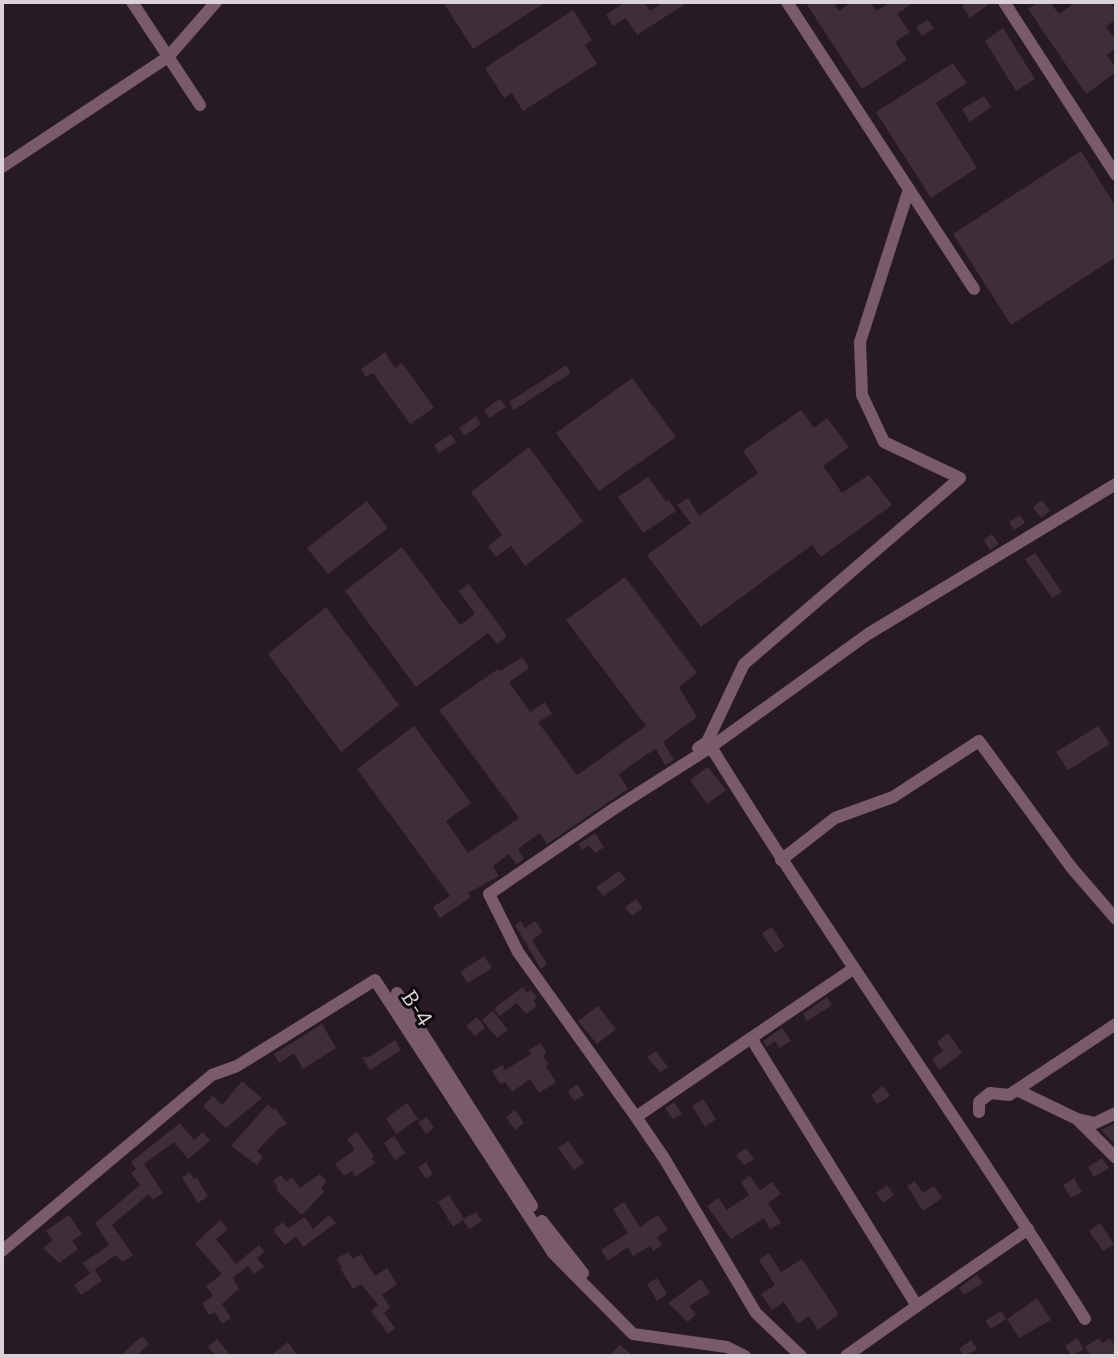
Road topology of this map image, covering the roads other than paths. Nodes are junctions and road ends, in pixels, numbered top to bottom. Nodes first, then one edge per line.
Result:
1 (132, 2) edge
2 (216, 2) edge
3 (1004, 2) edge
4 (790, 3) edge
5 (168, 57) junction
6 (200, 105) dead end
7 (2, 167) edge
8 (1116, 175) edge
9 (909, 189) junction
10 (974, 289) dead end
11 (1116, 484) edge
12 (711, 747) junction
13 (615, 808) junction
14 (781, 860) junction
15 (1116, 919) edge
16 (853, 969) junction
17 (397, 993) dead end
18 (1116, 1024) edge
19 (751, 1038) junction
20 (1017, 1090) junction
21 (979, 1112) dead end
22 (1116, 1113) edge
23 (636, 1117) junction
24 (1077, 1119) junction
25 (1116, 1158) edge
26 (1028, 1229) junction
27 (2, 1251) edge
28 (917, 1306) junction
29 (1085, 1319) dead end
30 (633, 1334) junction
31 (745, 1356) edge
32 (801, 1356) edge
33 (846, 1356) edge

1 - 5 street
2 - 5 street
3 - 8 street
4 - 9 street
5 - 6 street
5 - 7 street
9 - 10 street
9 - 13 street
11 - 12 street
12 - 13 street
12 - 14 street
13 - 23 street
14 - 15 street
14 - 16 street
16 - 19 street
16 - 26 street
17 - 30 street
18 - 20 street
19 - 23 street
19 - 28 street
20 - 21 street
20 - 24 street
22 - 24 street
23 - 32 street
24 - 25 street
26 - 28 street
26 - 29 street
27 - 30 street, B-4
28 - 33 street
30 - 31 street

